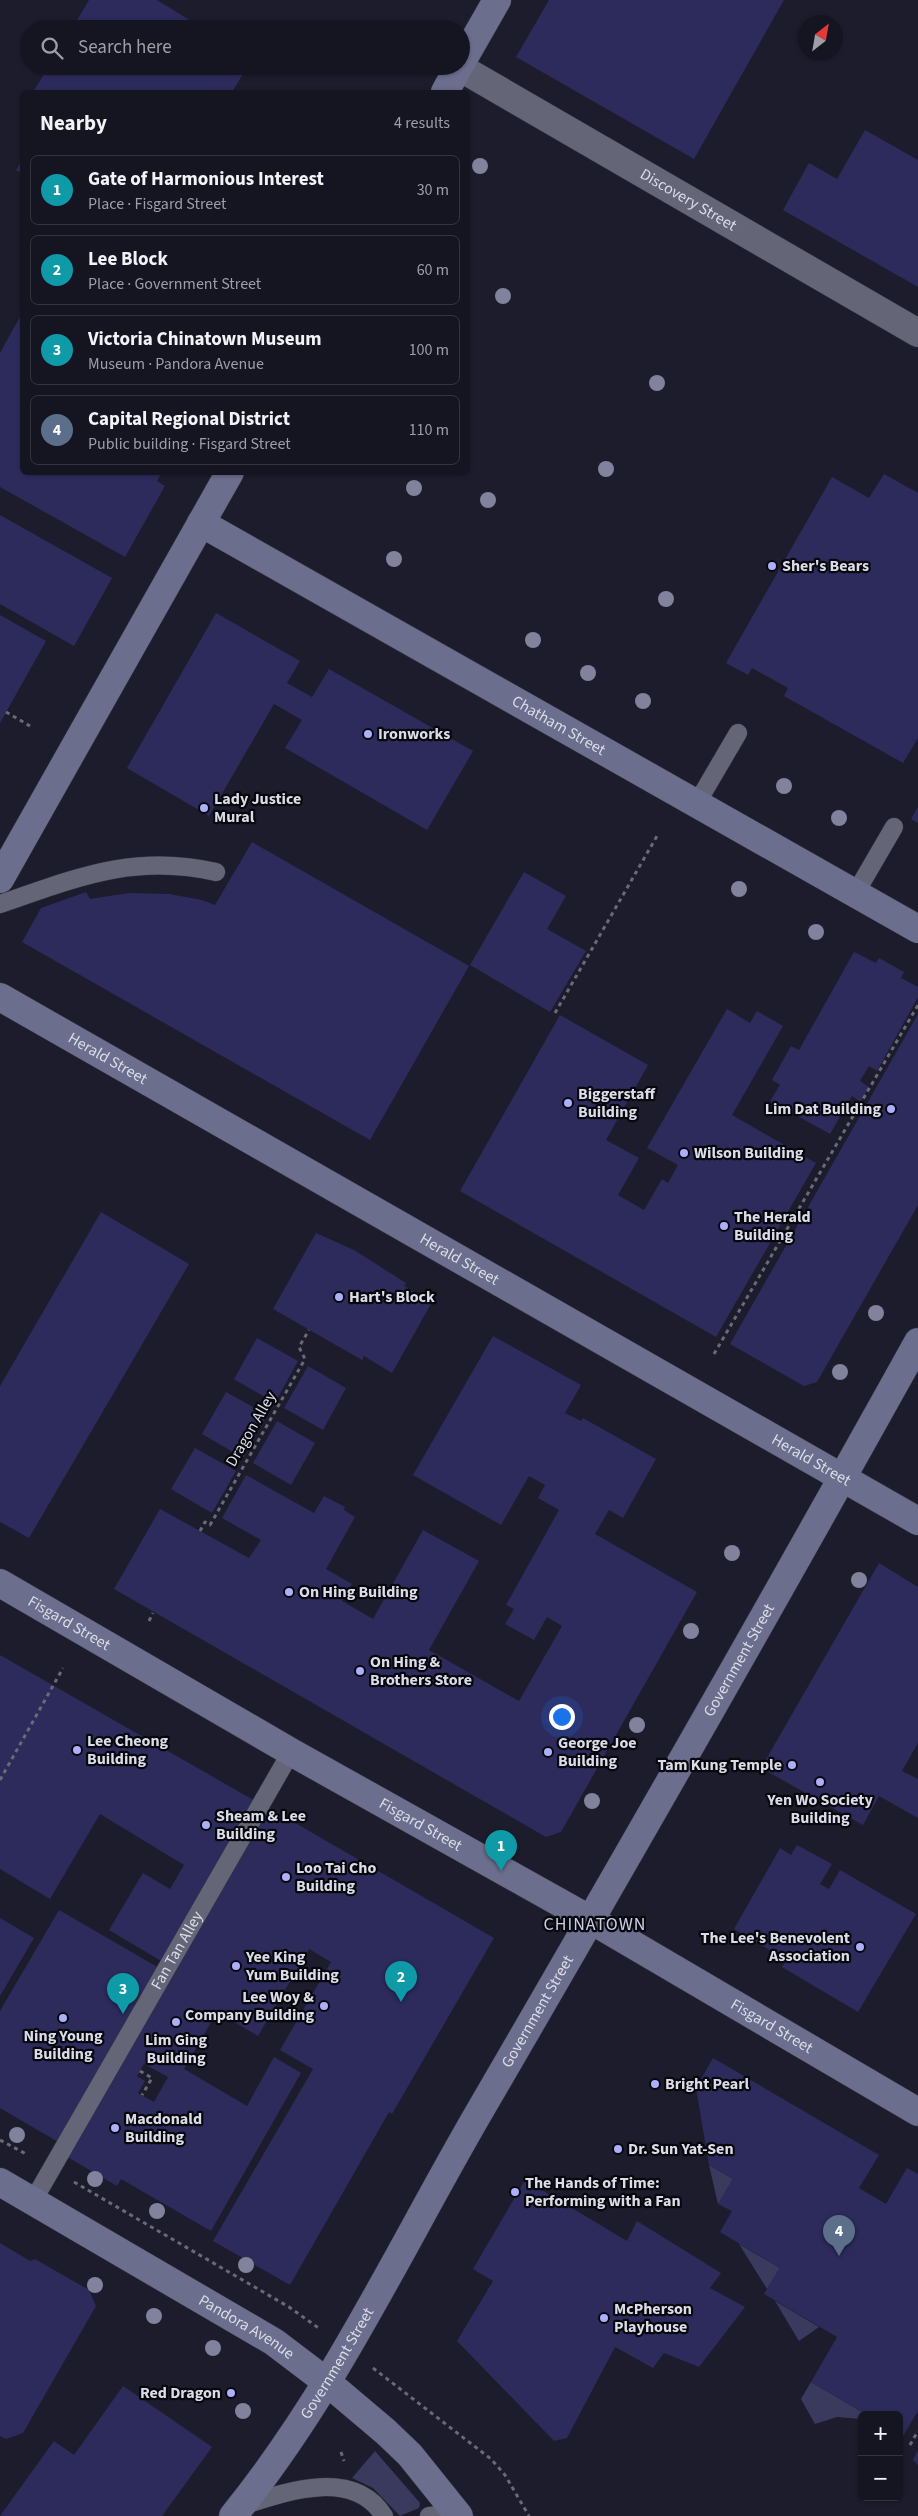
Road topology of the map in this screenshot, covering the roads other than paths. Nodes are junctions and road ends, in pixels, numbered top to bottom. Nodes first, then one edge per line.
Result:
1 (497, 0) edge
2 (470, 47) edge
3 (470, 71) edge
4 (454, 75) edge
5 (446, 90) edge
6 (918, 334) edge
7 (228, 475) edge
8 (201, 522) junction
9 (738, 733) dead end
10 (697, 803) junction
11 (894, 827) dead end
12 (216, 872) dead end
13 (0, 879) edge
14 (855, 894) junction
15 (0, 904) edge
16 (918, 929) edge
17 (0, 997) edge
18 (918, 1342) edge
19 (842, 1477) junction
20 (918, 1521) edge
21 (0, 1583) edge
22 (291, 1752) junction
23 (591, 1920) junction
24 (918, 2112) edge
25 (0, 2182) edge
26 (33, 2201) junction
27 (328, 2383) junction
28 (237, 2511) edge
29 (459, 2515) edge
30 (384, 2516) edge
31 (429, 2516) edge

1 - 2 street
3 - 6 street, Discovery Street
4 - 5 street
7 - 8 street
8 - 10 street, Chatham Street
8 - 13 street
9 - 10 lane
10 - 14 street, Chatham Street
11 - 14 lane
12 - 15 lane
14 - 16 street, Chatham Street
17 - 19 street, Herald Street
18 - 19 street, Government Street
19 - 20 street, Herald Street
19 - 23 street, Government Street
21 - 22 street, Fisgard Street
22 - 23 street, Fisgard Street
22 - 26 lane, Fan Tan Alley
23 - 24 street, Fisgard Street
23 - 27 street, Government Street
25 - 26 street, Pandora Avenue
26 - 27 street, Pandora Avenue
27 - 28 street, Government Street
27 - 29 street, Pandora Avenue
28 - 30 lane
29 - 31 lane

